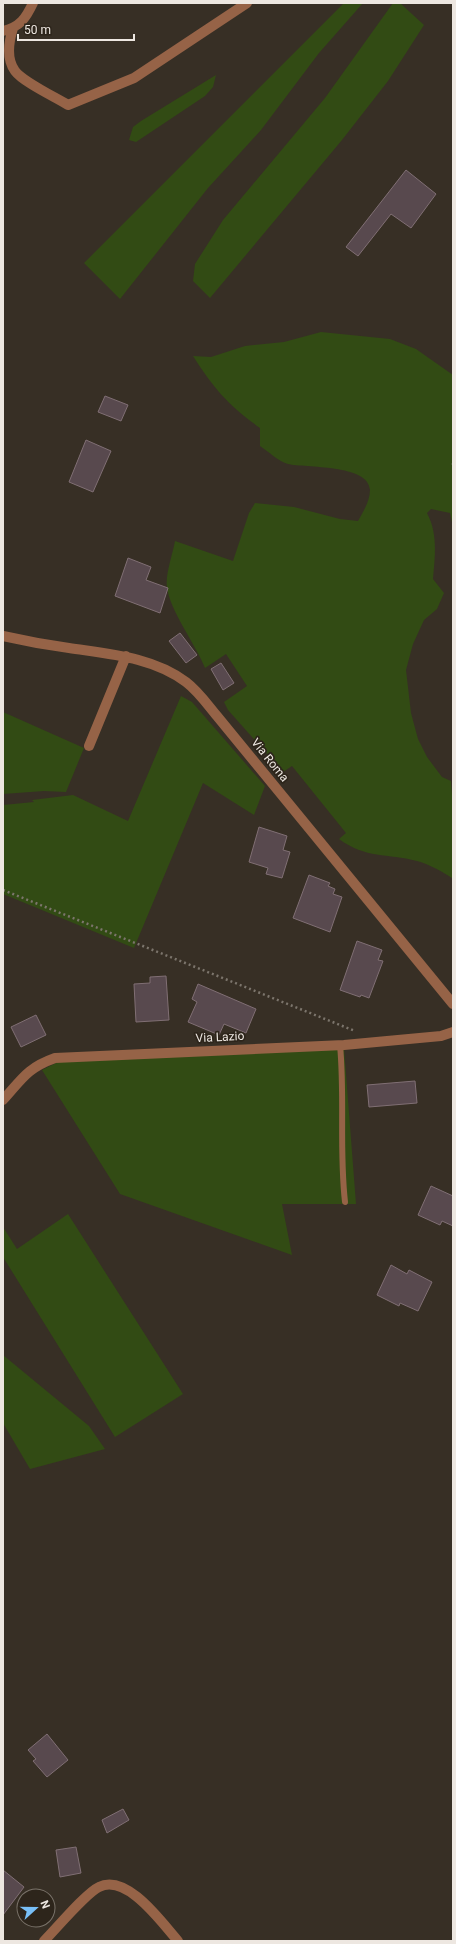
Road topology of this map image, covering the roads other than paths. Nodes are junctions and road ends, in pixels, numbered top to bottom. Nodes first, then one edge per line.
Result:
1 (33, 3) edge
2 (247, 3) edge
3 (8, 30) edge
4 (3, 636) edge
5 (126, 656) junction
6 (89, 746) dead end
7 (453, 1004) edge
8 (453, 1032) edge
9 (340, 1045) junction
10 (3, 1100) edge
11 (345, 1202) dead end
12 (44, 1941) edge
13 (178, 1941) edge

1 - 3 street
2 - 3 street
4 - 5 street, Via Roma
5 - 6 street
5 - 7 street, Via Roma
8 - 9 street, Via Lazio
9 - 10 street, Via Lazio
9 - 11 lane
12 - 13 street

